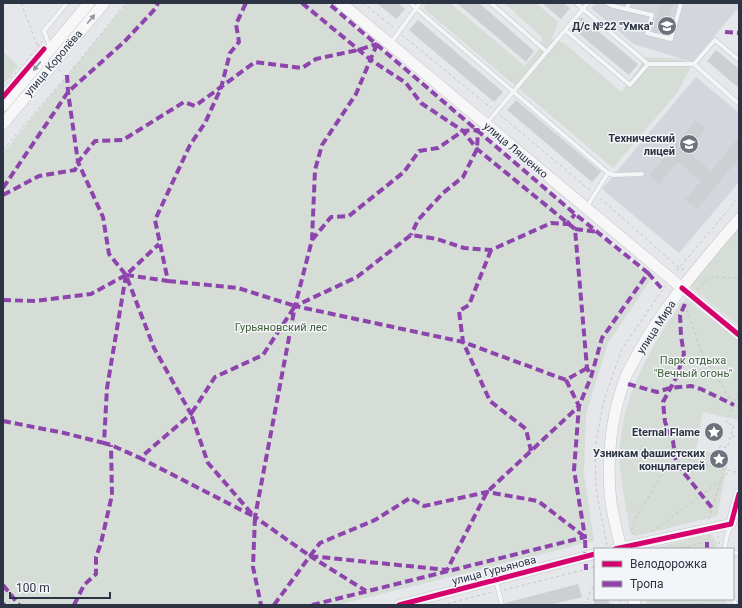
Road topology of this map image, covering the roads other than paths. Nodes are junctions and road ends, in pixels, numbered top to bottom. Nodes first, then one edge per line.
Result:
1 (67, 3) edge
2 (89, 3) edge
3 (104, 3) edge
4 (341, 3) edge
5 (410, 3) edge
6 (420, 3) edge
7 (491, 3) edge
8 (576, 3) edge
9 (588, 3) edge
10 (607, 3) edge
11 (629, 3) edge
12 (681, 3) edge
13 (416, 8) junction
14 (583, 9) junction
15 (627, 9) junction
16 (565, 30) junction
17 (390, 44) junction
18 (48, 49) junction
19 (547, 52) junction
20 (739, 60) edge
21 (648, 64) junction
22 (694, 64) junction
23 (513, 91) junction
24 (739, 104) edge
25 (3, 106) edge
26 (3, 124) edge
27 (486, 124) junction
28 (608, 173) junction
29 (642, 174) dead end
30 (586, 208) junction
31 (739, 219) edge
32 (682, 288) junction
33 (739, 335) edge
34 (739, 494) edge
35 (731, 524) junction
36 (619, 548) edge
37 (725, 548) edge
38 (594, 554) edge
39 (495, 579) junction
40 (398, 605) edge
41 (502, 605) edge

1 - 18 lane
2 - 18 main road, улица Королёва
26 -> 3 main road, улица Королёва
4 - 17 main road, улица Ляшенко
5 - 13 lane
6 - 13 lane
7 - 19 lane
8 - 14 lane
9 - 14 lane
10 - 15 lane
11 - 15 lane
12 - 15 lane
13 - 17 lane
13 - 23 lane
14 - 16 lane
14 - 21 lane
16 - 19 lane
16 - 21 lane
17 - 27 main road, улица Ляшенко
18 -> 25 main road, улица Королёва
19 - 23 lane
20 - 22 lane
21 - 22 lane
22 - 24 lane
23 - 27 lane
23 - 28 lane
27 - 30 main road, улица Ляшенко
28 - 29 lane
28 - 30 lane
30 - 32 main road, улица Ляшенко
31 - 32 main road, улица Мира
32 - 33 street, улица Ляшенко
32 - 36 main road, улица Мира
34 - 35 street
35 - 36 street
35 - 37 lane
38 - 39 street, улица Гурьянова
39 - 40 street, улица Гурьянова
39 - 41 lane

